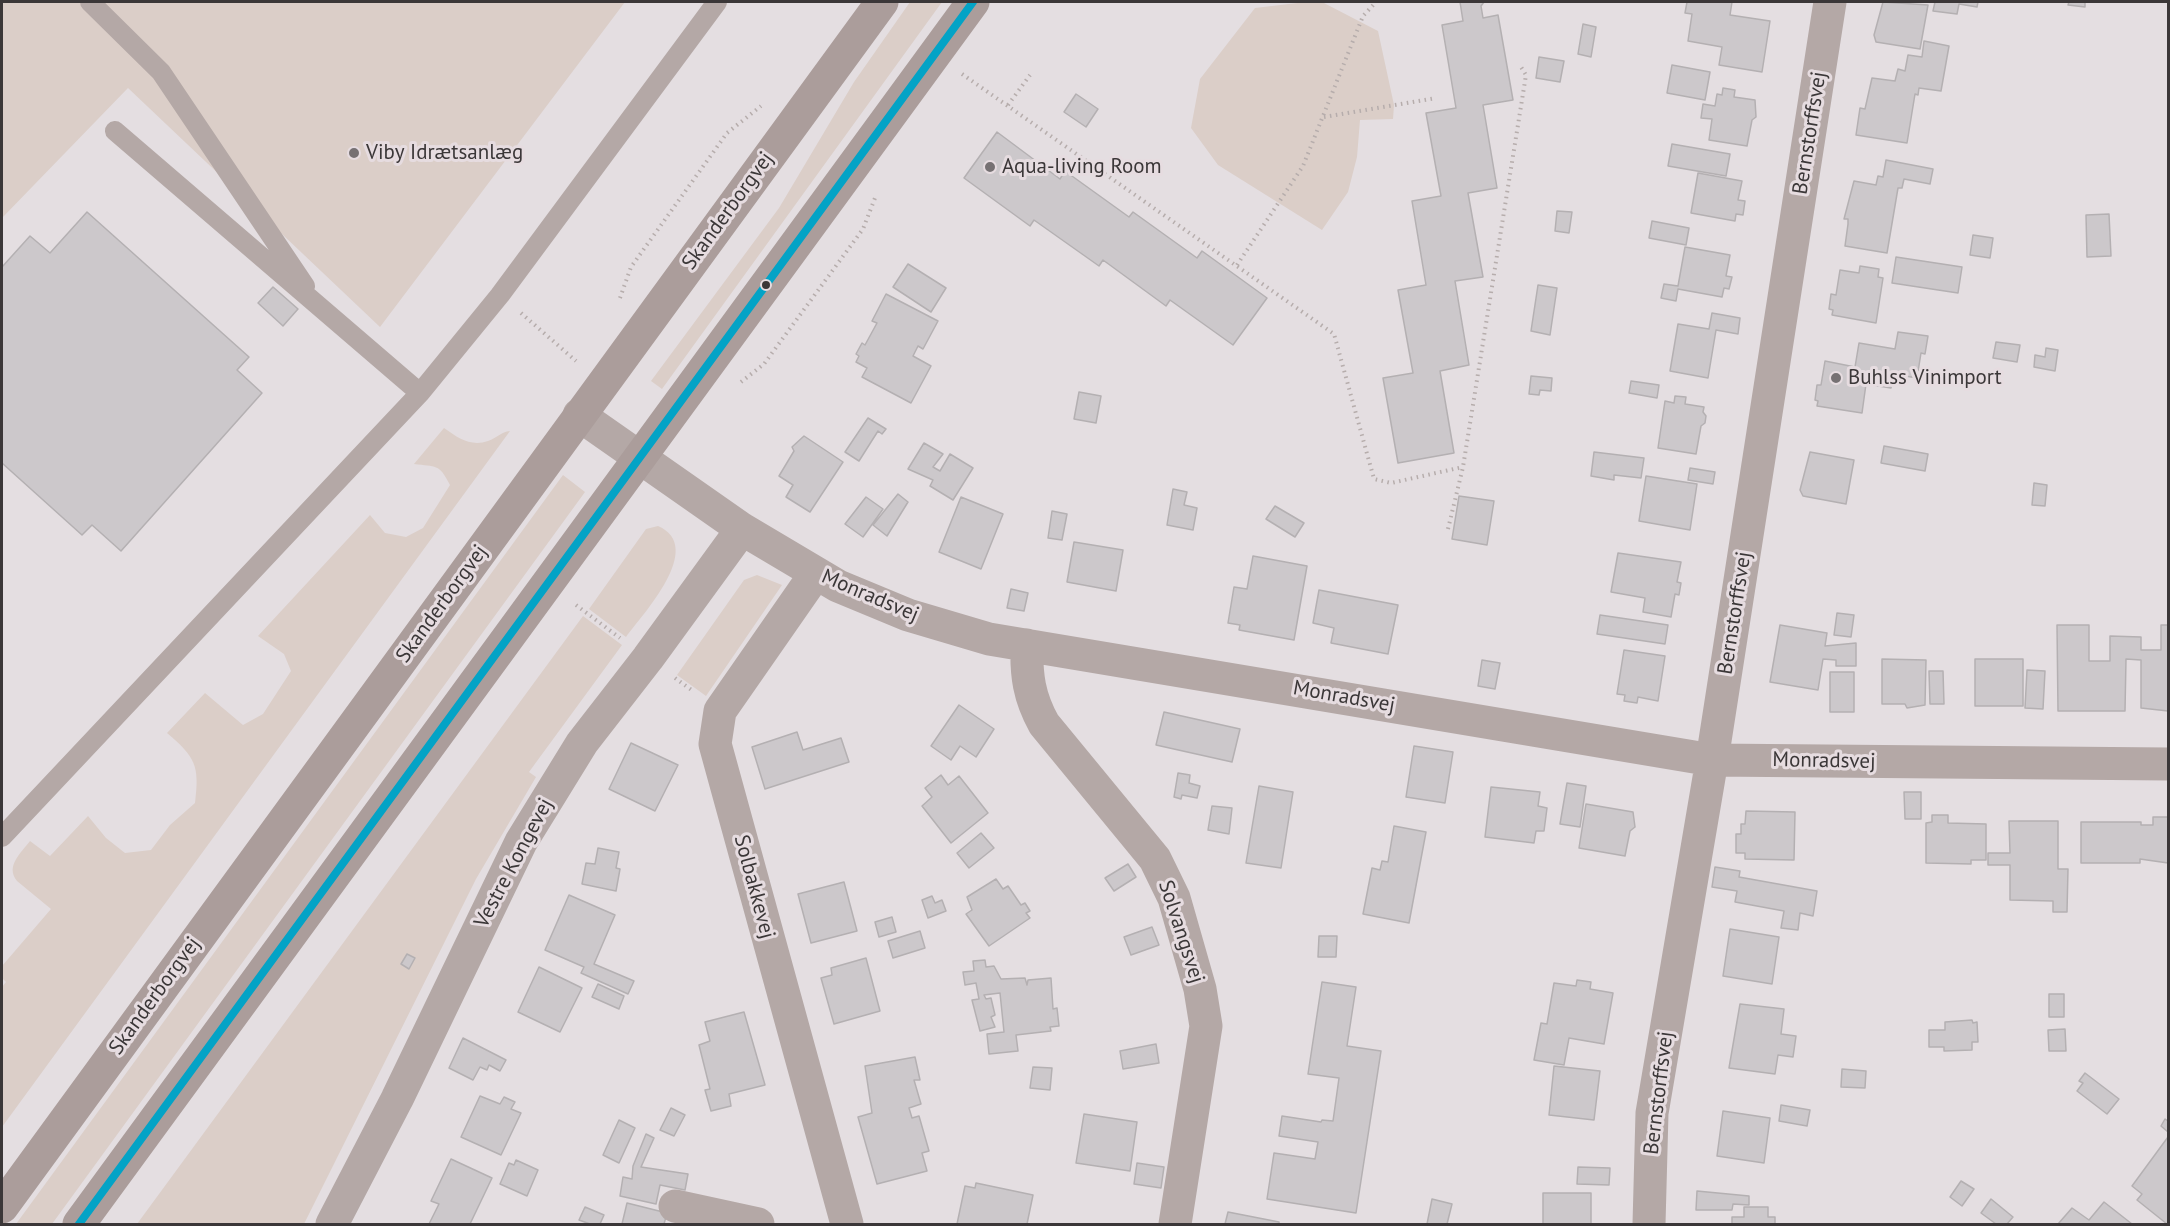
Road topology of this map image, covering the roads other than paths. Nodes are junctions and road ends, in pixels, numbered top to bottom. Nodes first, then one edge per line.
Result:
1 (90, 2) edge
2 (717, 2) edge
3 (882, 2) edge
4 (973, 2) edge
5 (1830, 2) edge
6 (115, 131) dead end
7 (318, 305) junction
8 (420, 393) junction
9 (579, 415) junction
10 (639, 458) junction
11 (742, 529) junction
12 (816, 573) junction
13 (1027, 645) junction
14 (1712, 760) junction
15 (2169, 764) edge
16 (2, 837) edge
17 (675, 1206) dead end
18 (2, 1207) edge
19 (79, 1224) edge
20 (332, 1224) edge
21 (758, 1224) edge
22 (847, 1224) edge
23 (1175, 1224) edge
24 (1649, 1224) edge

1 - 7 lane
2 - 8 lane
3 - 9 main road, Skanderborgvej
4 - 10 main road
5 - 14 street, Bernstorffsvej
6 - 7 lane
7 - 8 lane
8 - 16 lane
9 - 10 street, Monradsvej
9 - 18 main road, Skanderborgvej
10 - 11 street, Monradsvej
10 - 19 main road
11 - 12 street, Monradsvej
11 - 20 street, Vestre Kongevej
12 - 13 street, Monradsvej
12 - 22 street, Solbakkevej
13 - 14 street, Monradsvej
13 - 23 street, Solvangsvej
14 - 15 street, Monradsvej
14 - 24 street, Bernstorffsvej
17 - 21 street

